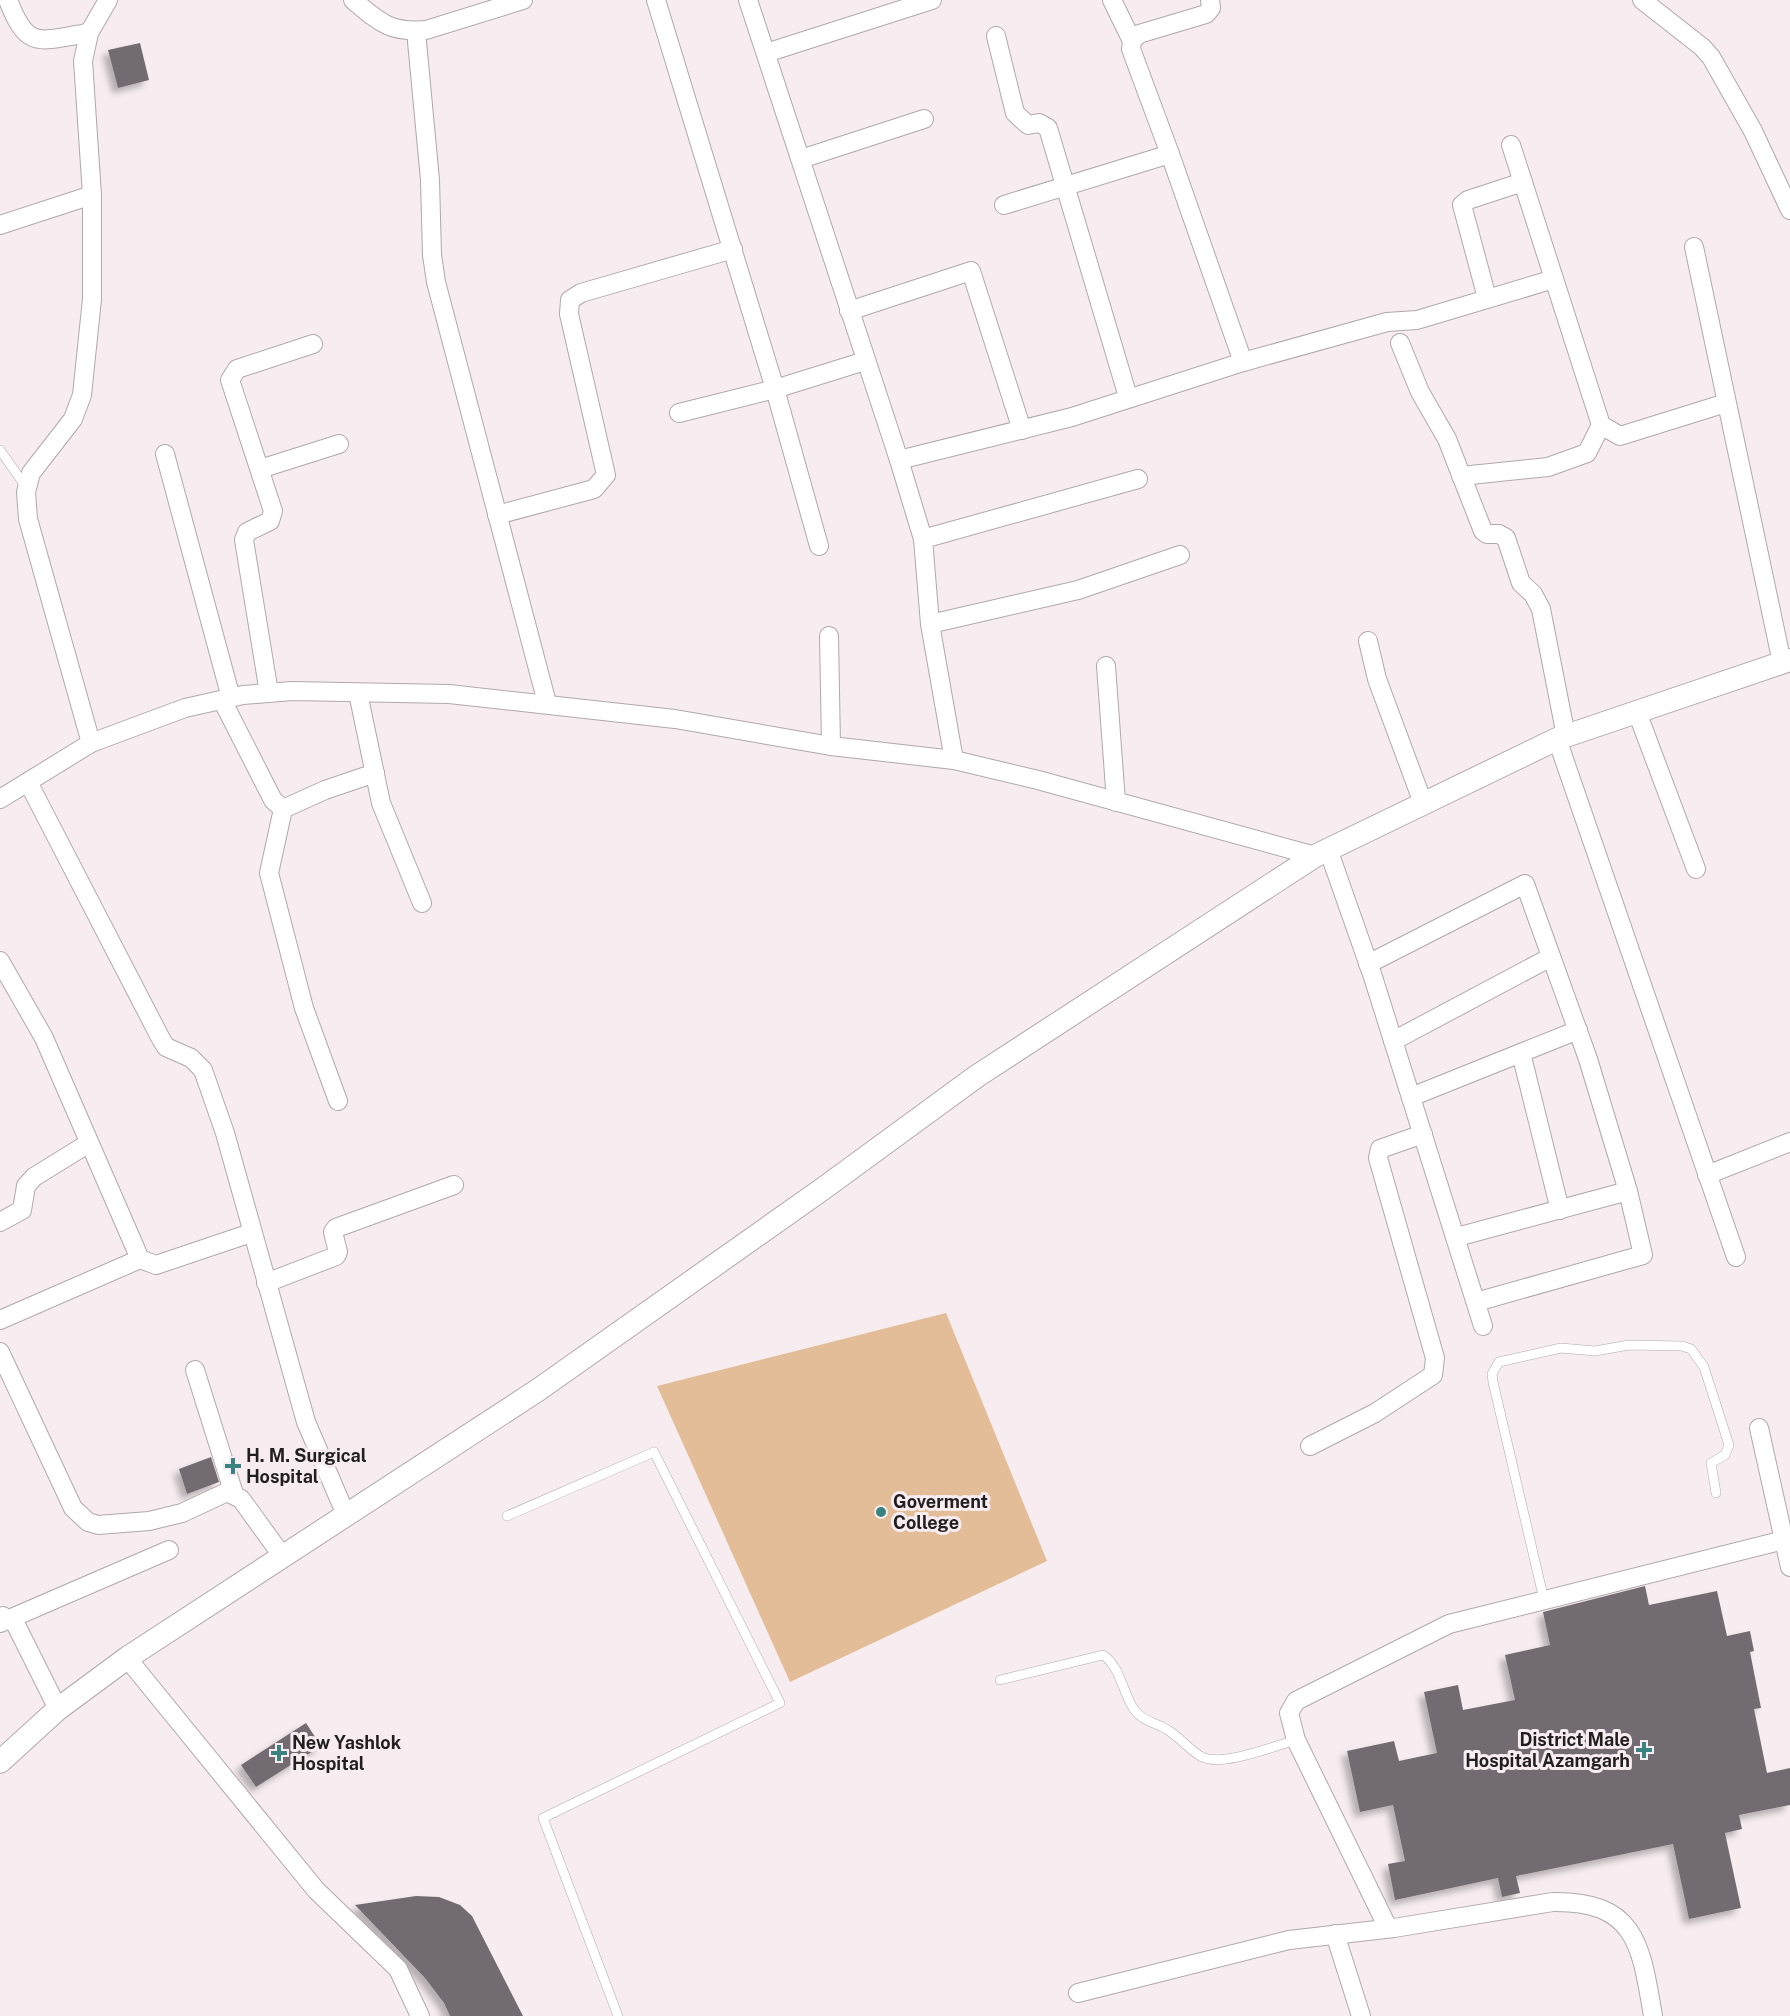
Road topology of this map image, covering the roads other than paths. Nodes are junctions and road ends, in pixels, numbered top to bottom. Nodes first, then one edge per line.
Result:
1 (8, 0) edge
2 (108, 0) edge
3 (353, 0) edge
4 (523, 0) edge
5 (656, 0) edge
6 (748, 0) edge
7 (932, 0) edge
8 (1112, 0) edge
9 (1210, 0) edge
10 (1642, 0) edge
11 (416, 31) junction
12 (88, 33) junction
13 (996, 36) dead end
14 (1132, 41) junction
15 (766, 53) junction
16 (924, 119) dead end
17 (1511, 145) dead end
18 (1170, 154) junction
19 (801, 159) junction
20 (1523, 182) junction
21 (1064, 187) junction
22 (92, 195) junction
23 (1004, 205) dead end
24 (1790, 210) edge
25 (0, 225) edge
26 (1694, 247) dead end
27 (733, 249) junction
28 (1554, 279) junction
29 (1487, 298) junction
30 (849, 311) junction
31 (1400, 343) dead end
32 (313, 344) dead end
33 (865, 361) junction
34 (1243, 363) junction
35 (775, 389) junction
36 (1128, 397) junction
37 (1726, 403) junction
38 (679, 413) dead end
39 (1601, 425) junction
40 (1022, 430) junction
41 (339, 444) dead end
42 (0, 450) edge
43 (165, 454) dead end
44 (899, 460) junction
45 (260, 469) junction
46 (1461, 476) junction
47 (1138, 479) dead end
48 (26, 487) junction
49 (497, 515) junction
50 (922, 539) junction
51 (819, 546) dead end
52 (1180, 555) dead end
53 (930, 624) junction
54 (829, 636) dead end
55 (1368, 641) dead end
56 (1786, 662) edge
57 (1106, 666) dead end
58 (269, 693) junction
59 (358, 693) junction
60 (227, 699) junction
61 (547, 703) junction
62 (1637, 712) junction
63 (1561, 738) junction
64 (91, 743) junction
65 (831, 746) junction
66 (954, 760) junction
67 (375, 773) junction
68 (28, 782) junction
69 (0, 799) edge
70 (1116, 802) junction
71 (1423, 803) junction
72 (283, 809) junction
73 (1321, 852) junction
74 (1696, 869) dead end
75 (422, 903) dead end
76 (1551, 957) junction
77 (0, 961) edge
78 (1368, 964) junction
79 (1578, 1030) junction
80 (1393, 1041) junction
81 (1521, 1053) junction
82 (1411, 1097) junction
83 (338, 1101) dead end
84 (1423, 1134) junction
85 (1790, 1142) edge
86 (89, 1143) junction
87 (1707, 1175) junction
88 (454, 1185) dead end
89 (1628, 1191) junction
90 (1560, 1210) junction
91 (0, 1222) edge
92 (251, 1233) junction
93 (1457, 1237) junction
94 (1736, 1257) dead end
95 (140, 1259) junction
96 (266, 1283) junction
97 (1476, 1302) junction
98 (0, 1320) edge
99 (1483, 1326) dead end
100 (0, 1352) edge
101 (195, 1370) dead end
102 (1759, 1428) dead end
103 (1310, 1446) dead end
104 (1716, 1493) dead end
105 (234, 1494) junction
106 (346, 1515) junction
107 (507, 1516) dead end
108 (1784, 1539) junction
109 (169, 1550) dead end
110 (283, 1557) junction
111 (1790, 1567) edge
112 (1544, 1600) junction
113 (2, 1619) edge
114 (127, 1658) junction
115 (1000, 1680) dead end
116 (58, 1709) junction
117 (1296, 1740) junction
118 (0, 1762) edge
119 (1388, 1928) junction
120 (1335, 1934) junction
121 (1078, 1993) dead end
122 (420, 2016) edge
123 (618, 2016) edge
124 (1361, 2016) edge
125 (1653, 2016) edge

1 - 12 street
2 - 12 street
3 - 11 street
4 - 11 street
5 - 27 street
6 - 15 street
7 - 15 street
8 - 14 street
9 - 14 street
10 - 24 street
11 - 49 street
12 - 22 street
13 - 21 street
14 - 18 street
15 - 19 street
16 - 19 street
17 - 20 street
18 - 21 street
18 - 34 street
19 - 30 street
20 - 28 street
20 - 29 street
21 - 23 street
21 - 36 street
22 - 25 street
22 - 48 street
26 - 37 street
27 - 35 street
27 - 49 street
28 - 29 street
28 - 39 street
29 - 34 street
30 - 33 street
30 - 40 street
31 - 46 street
32 - 45 street
33 - 35 street
33 - 44 street
34 - 36 street
35 - 38 street
35 - 51 street
36 - 40 street
37 - 39 street
37 - 56 street
39 - 46 street
40 - 44 street
41 - 45 street
42 - 48 lane
43 - 60 street
44 - 50 street
45 - 58 street
46 - 63 street
47 - 50 street
48 - 64 street
49 - 61 street
50 - 53 street
52 - 53 street
53 - 66 street
54 - 65 street
55 - 71 street
56 - 62 street
57 - 70 street
58 - 59 street
58 - 60 street
59 - 61 street
59 - 67 street
60 - 64 street
60 - 72 street
61 - 65 street
62 - 63 street
62 - 74 street
63 - 71 street
63 - 87 street
64 - 68 street
65 - 66 street
66 - 70 street
67 - 72 street
67 - 75 street
68 - 69 street
68 - 92 street
70 - 73 street
71 - 73 street
72 - 83 street
73 - 78 street
73 - 106 street
76 - 78 street
76 - 79 street
76 - 80 street
77 - 86 street
78 - 80 street
79 - 81 street
79 - 89 street
80 - 82 street
81 - 82 street
81 - 90 street
82 - 84 street
84 - 93 street
84 - 103 street
85 - 87 street
86 - 91 street
86 - 95 street
87 - 94 street
88 - 96 street
89 - 90 street
89 - 97 street
90 - 93 street
92 - 95 street
92 - 96 street
93 - 97 street
95 - 98 street
96 - 106 street
97 - 99 street
100 - 105 street
101 - 105 street
102 - 108 street
104 - 112 lane
105 - 110 street
106 - 110 street
107 - 123 lane
108 - 111 street
108 - 112 street
109 - 113 street
110 - 114 street
112 - 117 street
113 - 116 street
114 - 116 street
114 - 122 street
115 - 117 lane
116 - 118 street
117 - 119 street
119 - 120 street
119 - 125 street
120 - 121 street
120 - 124 street

